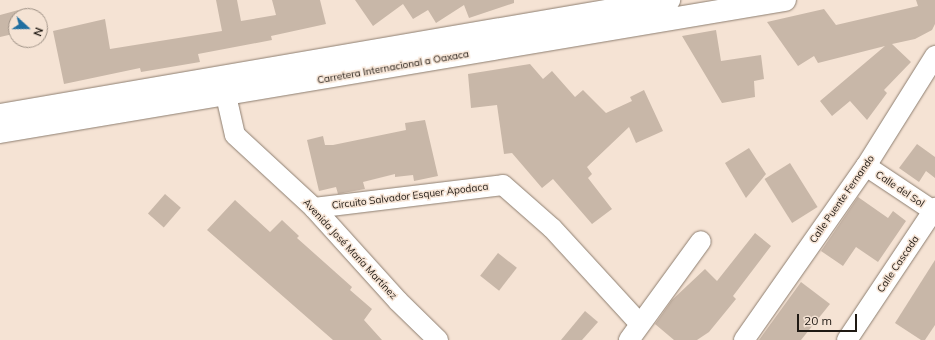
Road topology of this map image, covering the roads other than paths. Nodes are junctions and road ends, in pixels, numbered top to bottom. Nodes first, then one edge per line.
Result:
1 (669, 0) edge
2 (785, 0) edge
3 (935, 56) edge
4 (290, 74) junction
5 (225, 85) junction
6 (0, 115) edge
7 (0, 132) edge
8 (866, 166) junction
9 (314, 208) junction
10 (934, 210) edge
11 (701, 241) dead end
12 (634, 332) edge
13 (438, 340) edge
14 (744, 340) edge
15 (847, 340) edge

1 - 4 street, Carretera Internacional a Oaxaca
2 - 4 street, Carretera Internacional a Oaxaca
3 - 8 street, Calle Puente Fernando
4 - 5 street, Carretera Internacional a Oaxaca
5 - 6 street, Carretera Internacional a Oaxaca
5 - 7 street, Carretera Internacional a Oaxaca
5 - 9 street, Avenida José María Martínez
8 - 10 street, Calle del Sol
8 - 14 street, Calle Puente Fernando
9 - 12 street, Circuito Salvador Esquer Apodaca
9 - 13 street, Avenida José María Martínez
10 - 15 street, Calle Cascada
11 - 12 street, Circuito Salvador Esquer Apodaca

